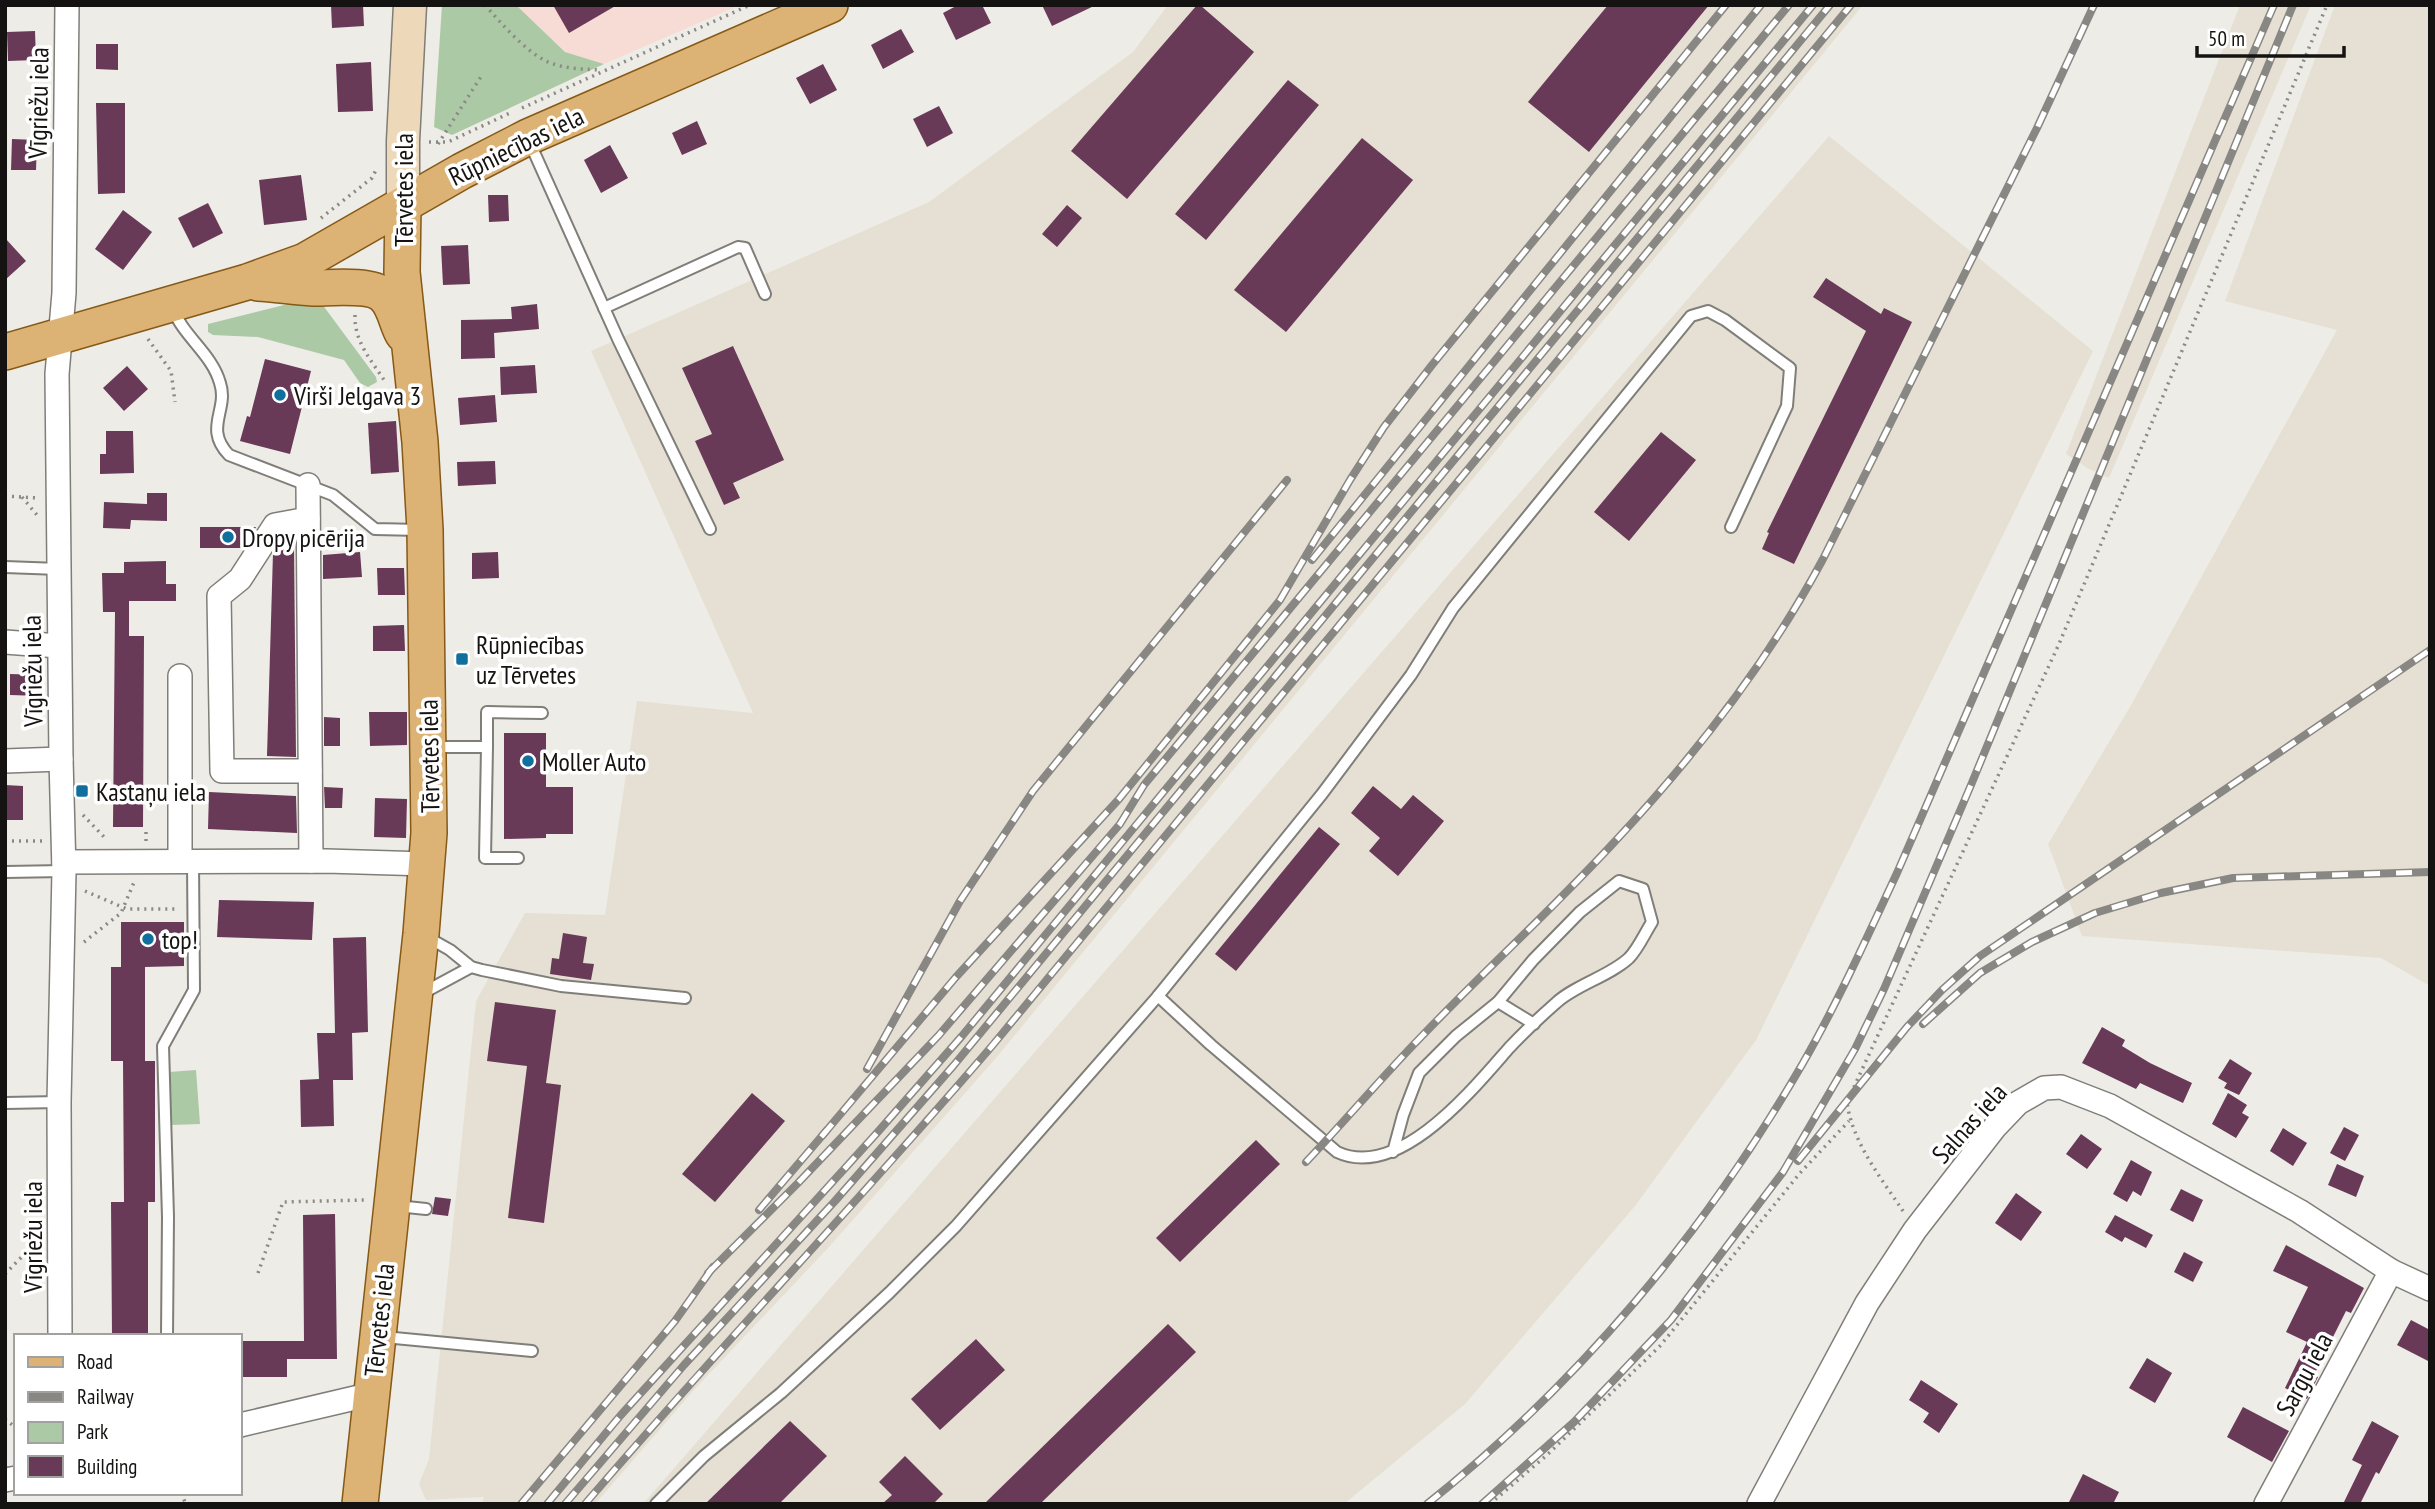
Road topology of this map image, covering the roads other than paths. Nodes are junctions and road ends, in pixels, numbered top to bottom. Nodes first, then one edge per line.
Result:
1 (67, 5) edge
2 (410, 5) edge
3 (817, 8) edge
4 (528, 137) junction
5 (403, 205) junction
6 (247, 282) junction
7 (765, 294) dead end
8 (171, 303) junction
9 (604, 307) junction
10 (59, 336) junction
11 (409, 344) junction
12 (5, 352) edge
13 (308, 485) junction
14 (308, 519) junction
15 (1731, 527) dead end
16 (710, 529) dead end
17 (425, 530) junction
18 (5, 567) edge
19 (59, 569) junction
20 (5, 642) edge
21 (59, 646) junction
22 (180, 676) dead end
23 (542, 713) dead end
24 (429, 747) junction
25 (487, 747) junction
26 (61, 759) junction
27 (5, 761) edge
28 (310, 771) junction
29 (64, 858) junction
30 (518, 858) dead end
31 (186, 861) junction
32 (312, 861) junction
33 (426, 864) junction
34 (5, 872) edge
35 (421, 934) junction
36 (471, 967) junction
37 (1158, 996) junction
38 (413, 998) junction
39 (685, 998) dead end
40 (1498, 1002) junction
41 (1534, 1024) junction
42 (59, 1102) junction
43 (5, 1103) edge
44 (1394, 1152) junction
45 (381, 1203) junction
46 (426, 1209) dead end
47 (2391, 1270) junction
48 (2430, 1289) edge
49 (60, 1334) edge
50 (167, 1334) edge
51 (378, 1337) junction
52 (532, 1351) dead end
53 (372, 1394) junction
54 (242, 1425) edge
55 (360, 1504) edge
56 (656, 1504) edge
57 (1759, 1504) edge
58 (2266, 1504) edge

1 - 10 street, Vīgriežu iela
2 - 5 main road, Tērvetes iela
3 - 4 main road, Rūpniecības iela
4 - 5 main road, Rūpniecības iela
4 - 9 lane
5 - 6 main road, Rūpniecības iela
5 - 11 main road, Tērvetes iela
6 - 8 main road, Rūpniecības iela
6 - 11 main road
7 - 9 lane
8 - 10 main road, Rūpniecības iela
8 - 13 lane
9 - 16 lane
10 - 12 main road, Rūpniecības iela
10 - 19 street, Vīgriežu iela
11 - 17 main road, Tērvetes iela
13 - 14 street
13 - 17 lane
14 - 28 street
14 - 28 street
15 - 37 lane
17 - 24 main road, Tērvetes iela
18 - 19 lane
19 - 21 street, Vīgriežu iela
20 - 21 street
21 - 26 street, Vīgriežu iela
22 - 31 street
23 - 25 lane
24 - 25 lane
24 - 33 main road, Tērvetes iela
25 - 30 lane
26 - 27 street
26 - 29 street, Vīgriežu iela
28 - 32 street
29 - 31 street
29 - 34 lane
29 - 42 street, Vīgriežu iela
31 - 32 street
31 - 50 lane
32 - 33 street
33 - 35 main road, Tērvetes iela
35 - 36 lane
35 - 38 main road, Tērvetes iela
36 - 38 lane
36 - 39 lane
37 - 44 lane
37 - 56 lane
38 - 45 main road, Tērvetes iela
40 - 41 lane
40 - 41 lane
40 - 44 lane
41 - 44 lane
42 - 43 lane
42 - 49 street, Vīgriežu iela
45 - 46 lane
45 - 51 main road, Tērvetes iela
47 - 48 street, Salnas iela
47 - 57 street, Salnas iela
47 - 58 street, Sargu iela
51 - 52 lane
51 - 53 main road, Tērvetes iela
53 - 54 street
53 - 55 main road, Tērvetes iela

